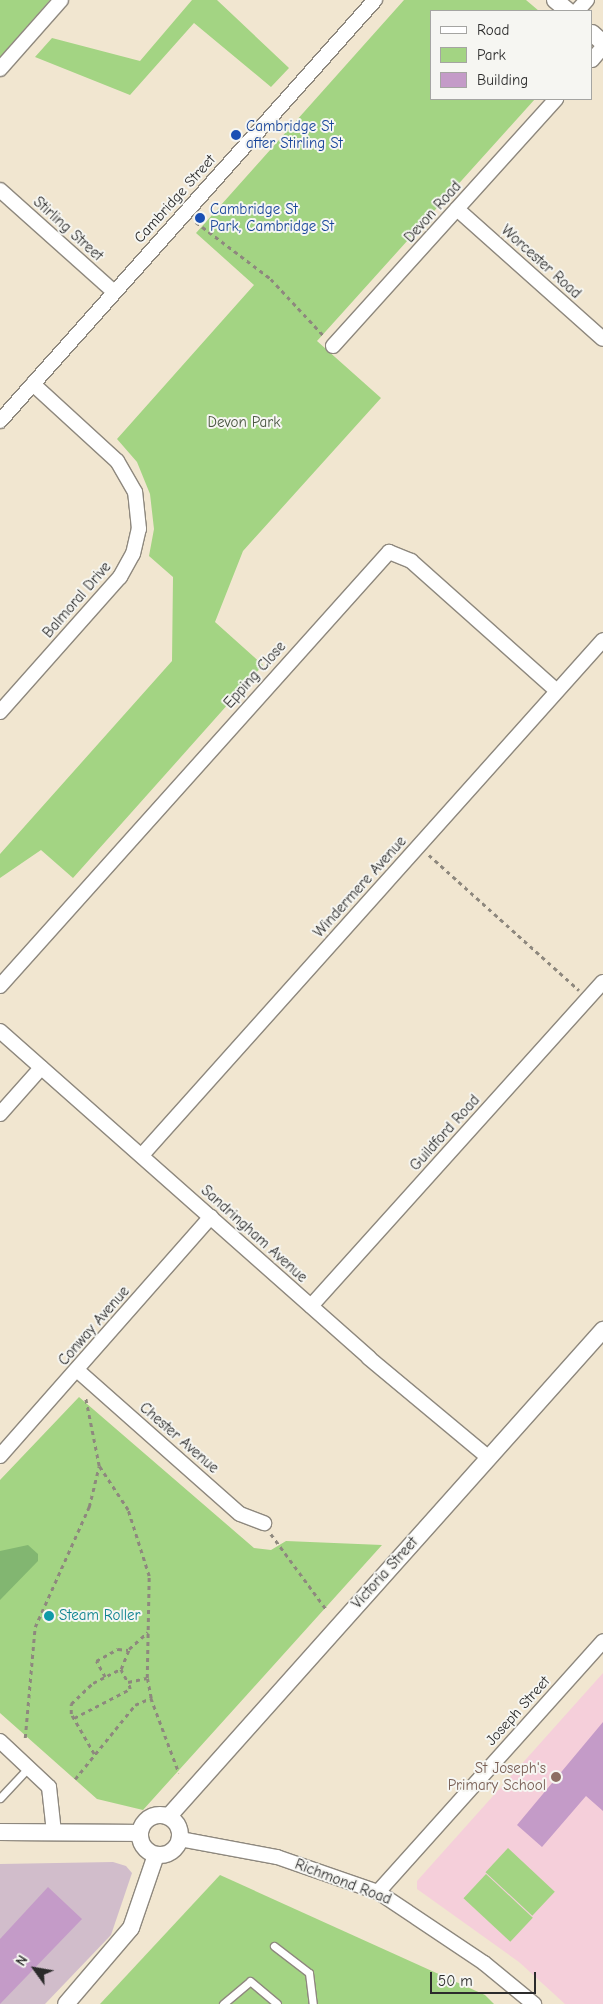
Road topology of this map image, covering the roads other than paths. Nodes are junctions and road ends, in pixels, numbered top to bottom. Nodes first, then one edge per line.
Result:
1 (61, 0) edge
2 (375, 0) edge
3 (555, 0) edge
4 (587, 0) edge
5 (567, 10) edge
6 (578, 10) edge
7 (593, 34) edge
8 (603, 43) edge
9 (603, 47) edge
10 (593, 59) edge
11 (0, 69) edge
12 (555, 100) edge
13 (0, 190) edge
14 (457, 209) junction
15 (114, 292) junction
16 (603, 339) edge
17 (333, 346) road end
18 (33, 384) junction
19 (0, 421) edge
20 (603, 640) edge
21 (557, 691) junction
22 (0, 712) edge
23 (603, 982) edge
24 (0, 986) edge
25 (0, 1031) edge
26 (42, 1068) junction
27 (0, 1114) edge
28 (142, 1155) junction
29 (211, 1217) junction
30 (311, 1306) junction
31 (603, 1330) edge
32 (77, 1370) junction
33 (0, 1456) edge
34 (489, 1458) junction
35 (264, 1523) road end
36 (603, 1641) edge
37 (0, 1741) edge
38 (29, 1767) junction
39 (0, 1798) edge
40 (169, 1816) junction
41 (0, 1832) edge
42 (54, 1832) junction
43 (140, 1833) junction
44 (180, 1839) junction
45 (156, 1855) junction
46 (378, 1892) junction
47 (274, 1946) dead end
48 (66, 2004) edge
49 (223, 2004) edge
50 (277, 2004) edge
51 (313, 2004) edge
52 (534, 2004) edge

1 - 11 street
2 - 15 street, Cambridge Street
3 - 5 street
4 - 6 street
7 - 8 street
9 - 10 street
12 - 14 street, Devon Road
13 - 15 street, Stirling Street
14 - 16 street, Worcester Road
14 - 17 street, Devon Road
15 - 18 street, Cambridge Street
18 - 19 street, Cambridge Street
18 - 22 street, Balmoral Drive
20 - 21 street, Windermere Avenue
21 - 24 street, Epping Close
21 - 28 street, Windermere Avenue
23 - 30 street, Guildford Road
25 - 26 street, Sandringham Avenue
26 - 27 street
26 - 28 street, Sandringham Avenue
28 - 29 street, Sandringham Avenue
29 - 30 street, Sandringham Avenue
29 - 32 street, Conway Avenue
30 - 34 street, Sandringham Avenue
31 - 34 street, Victoria Street
32 - 33 street, Conway Avenue
32 - 35 street, Chester Avenue
34 - 40 street, Victoria Street
36 - 46 street, Joseph Street
37 - 38 street
38 - 39 lane
38 - 42 street
40 - 43 street
40 - 44 street
41 - 42 street
42 - 43 street
43 - 45 street
44 - 45 street
44 - 46 street, Richmond Road
45 - 48 street
46 - 52 street, Richmond Road
47 - 51 lane
49 - 50 lane

